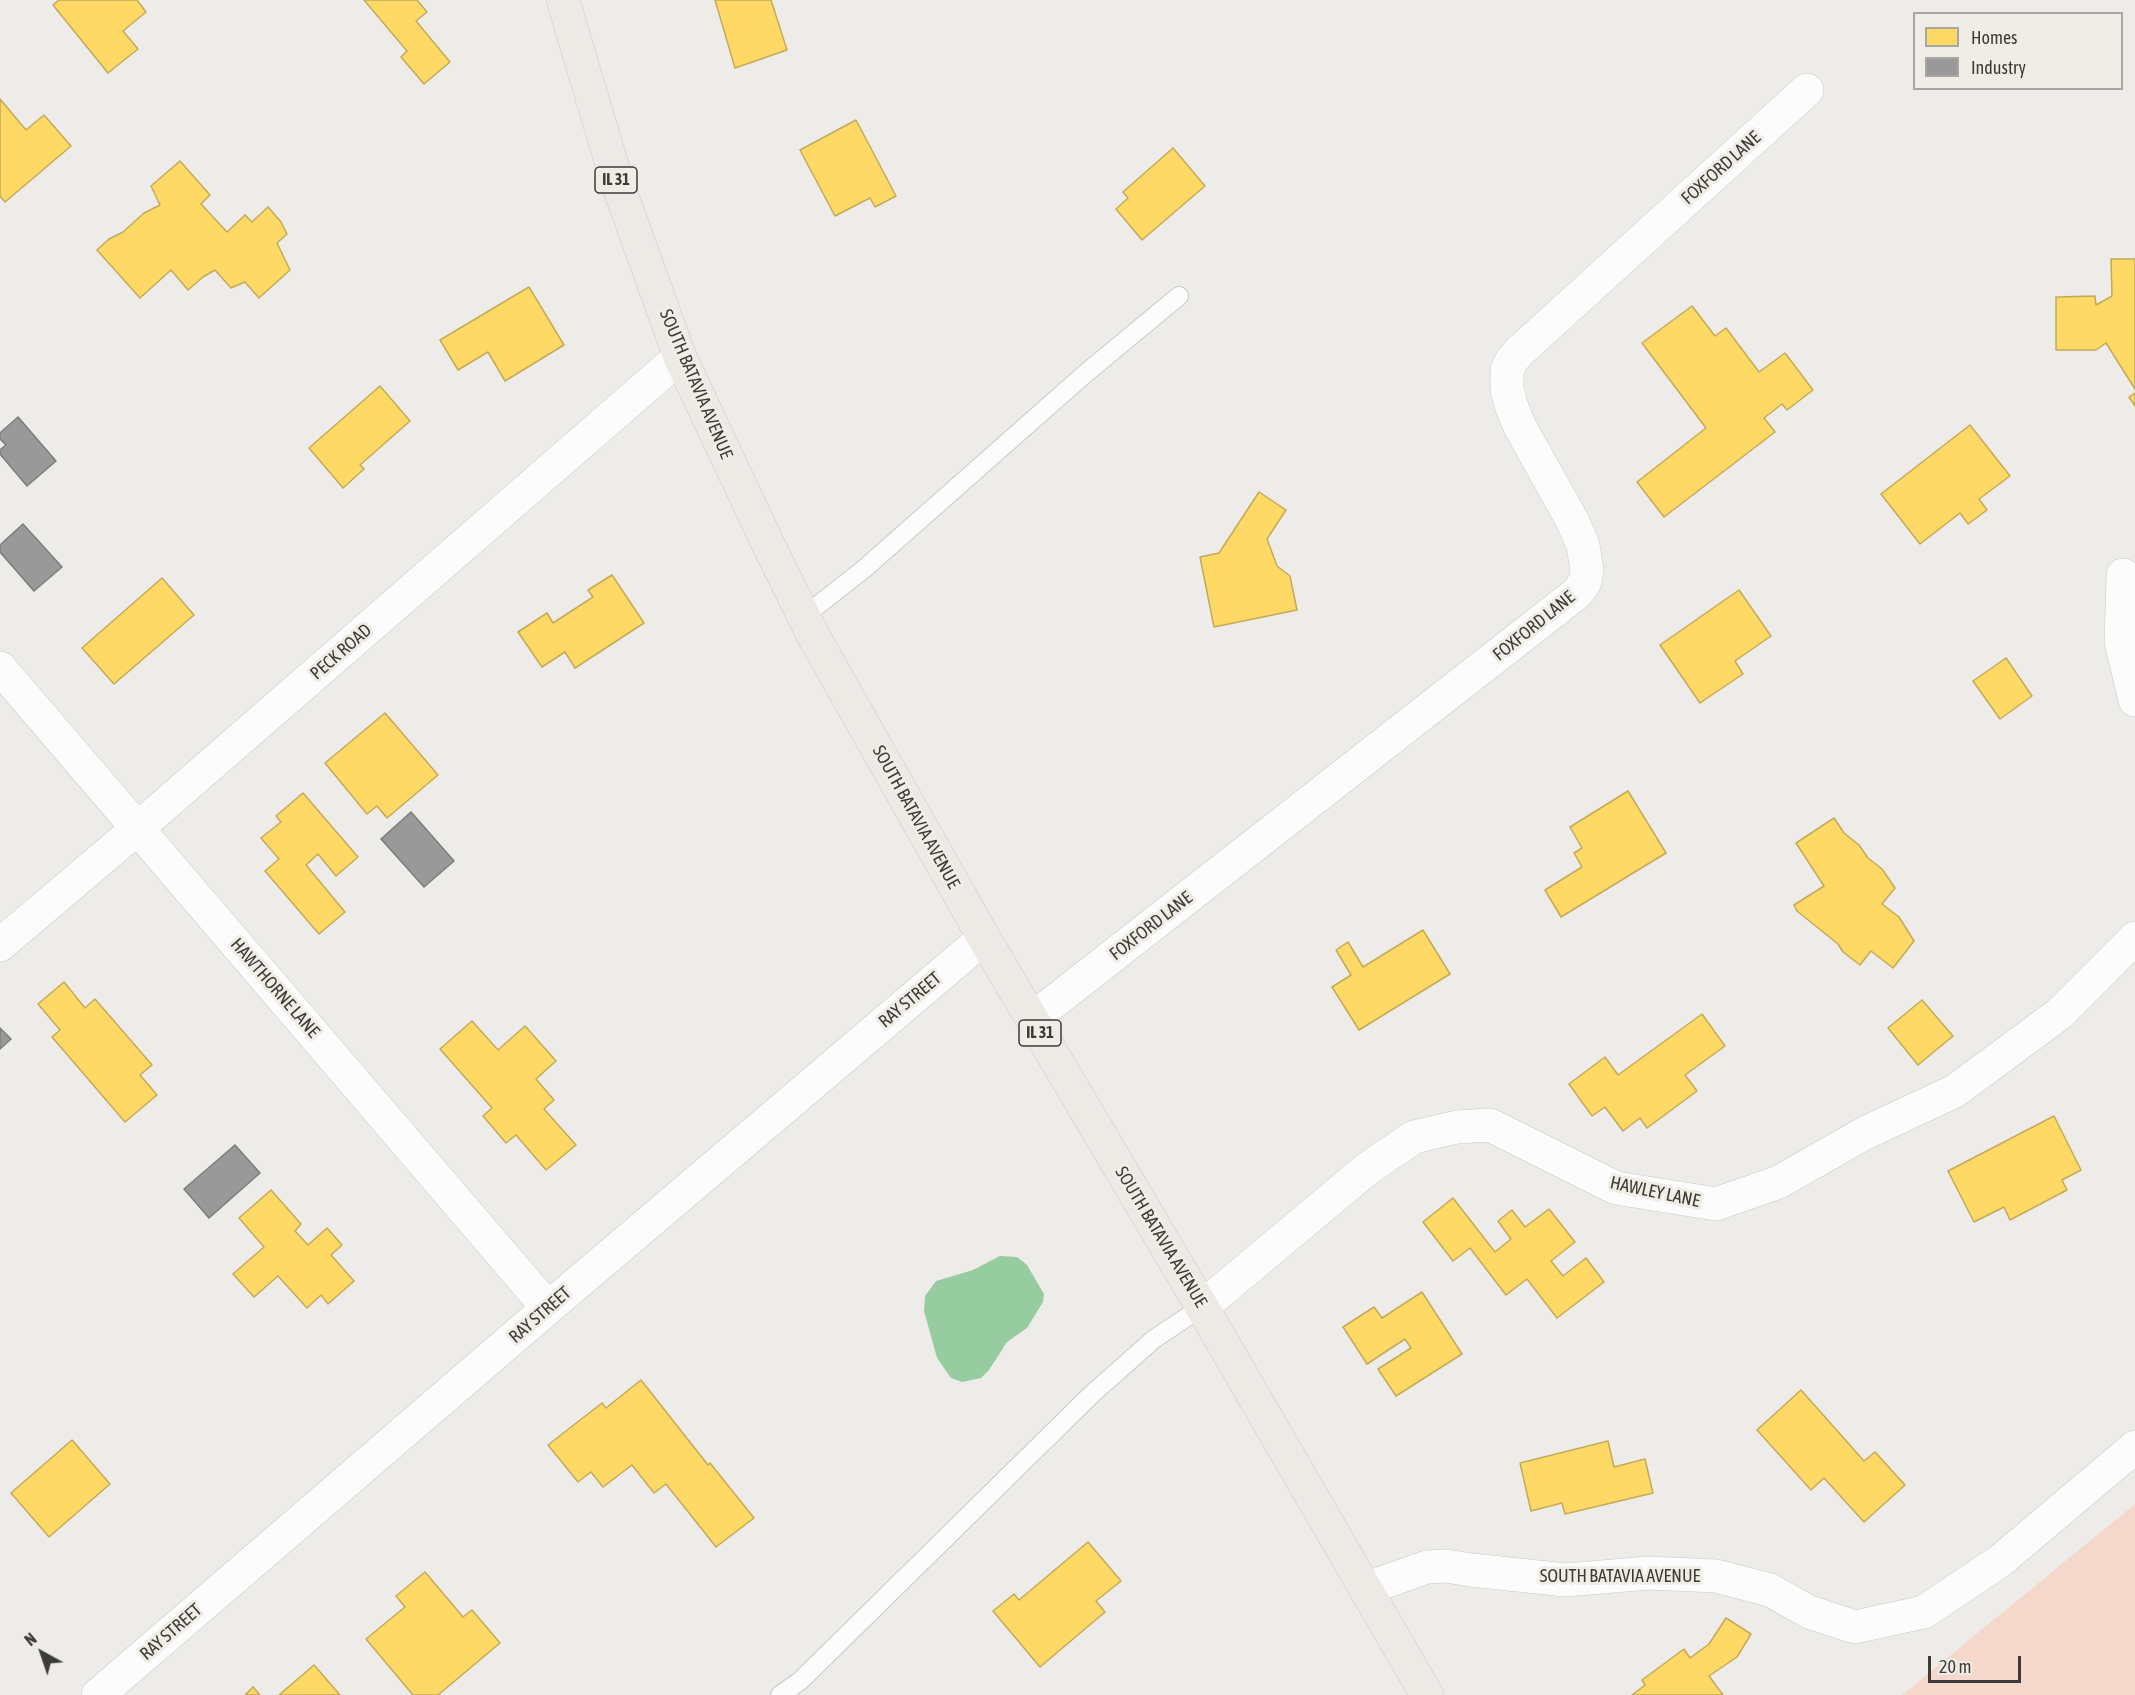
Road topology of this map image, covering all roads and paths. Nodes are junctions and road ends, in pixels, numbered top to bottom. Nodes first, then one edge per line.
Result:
1 (563, 0) edge
2 (1807, 90) dead end
3 (1179, 296) dead end
4 (680, 357) junction
5 (2123, 575) dead end
6 (804, 616) junction
7 (0, 668) edge
8 (2135, 700) edge
9 (138, 828) junction
10 (984, 938) junction
11 (2135, 938) edge
12 (0, 945) edge
13 (1032, 1019) junction
14 (1202, 1307) junction
15 (548, 1308) junction
16 (2135, 1447) edge
17 (1365, 1588) junction
18 (98, 1695) edge
19 (780, 1695) edge
20 (1427, 1695) edge

1 - 4 main road, SOUTH BATAVIA AVENUE / IL 31
2 - 13 street, FOXFORD LANE
3 - 6 lane
4 - 6 main road, SOUTH BATAVIA AVENUE / IL 31
4 - 9 street, PECK ROAD
5 - 8 street
6 - 10 main road, SOUTH BATAVIA AVENUE / IL 31
7 - 9 street, HAWTHORNE LANE
9 - 12 street, PECK ROAD
9 - 15 street, HAWTHORNE LANE
10 - 13 main road, SOUTH BATAVIA AVENUE / IL 31
10 - 15 street, RAY STREET
11 - 14 street, HAWLEY LANE
13 - 14 main road, SOUTH BATAVIA AVENUE / IL 31
14 - 17 main road, SOUTH BATAVIA AVENUE / IL 31
14 - 19 lane
15 - 18 street, RAY STREET
16 - 17 street, SOUTH BATAVIA AVENUE
17 - 20 main road, SOUTH BATAVIA AVENUE / IL 31

